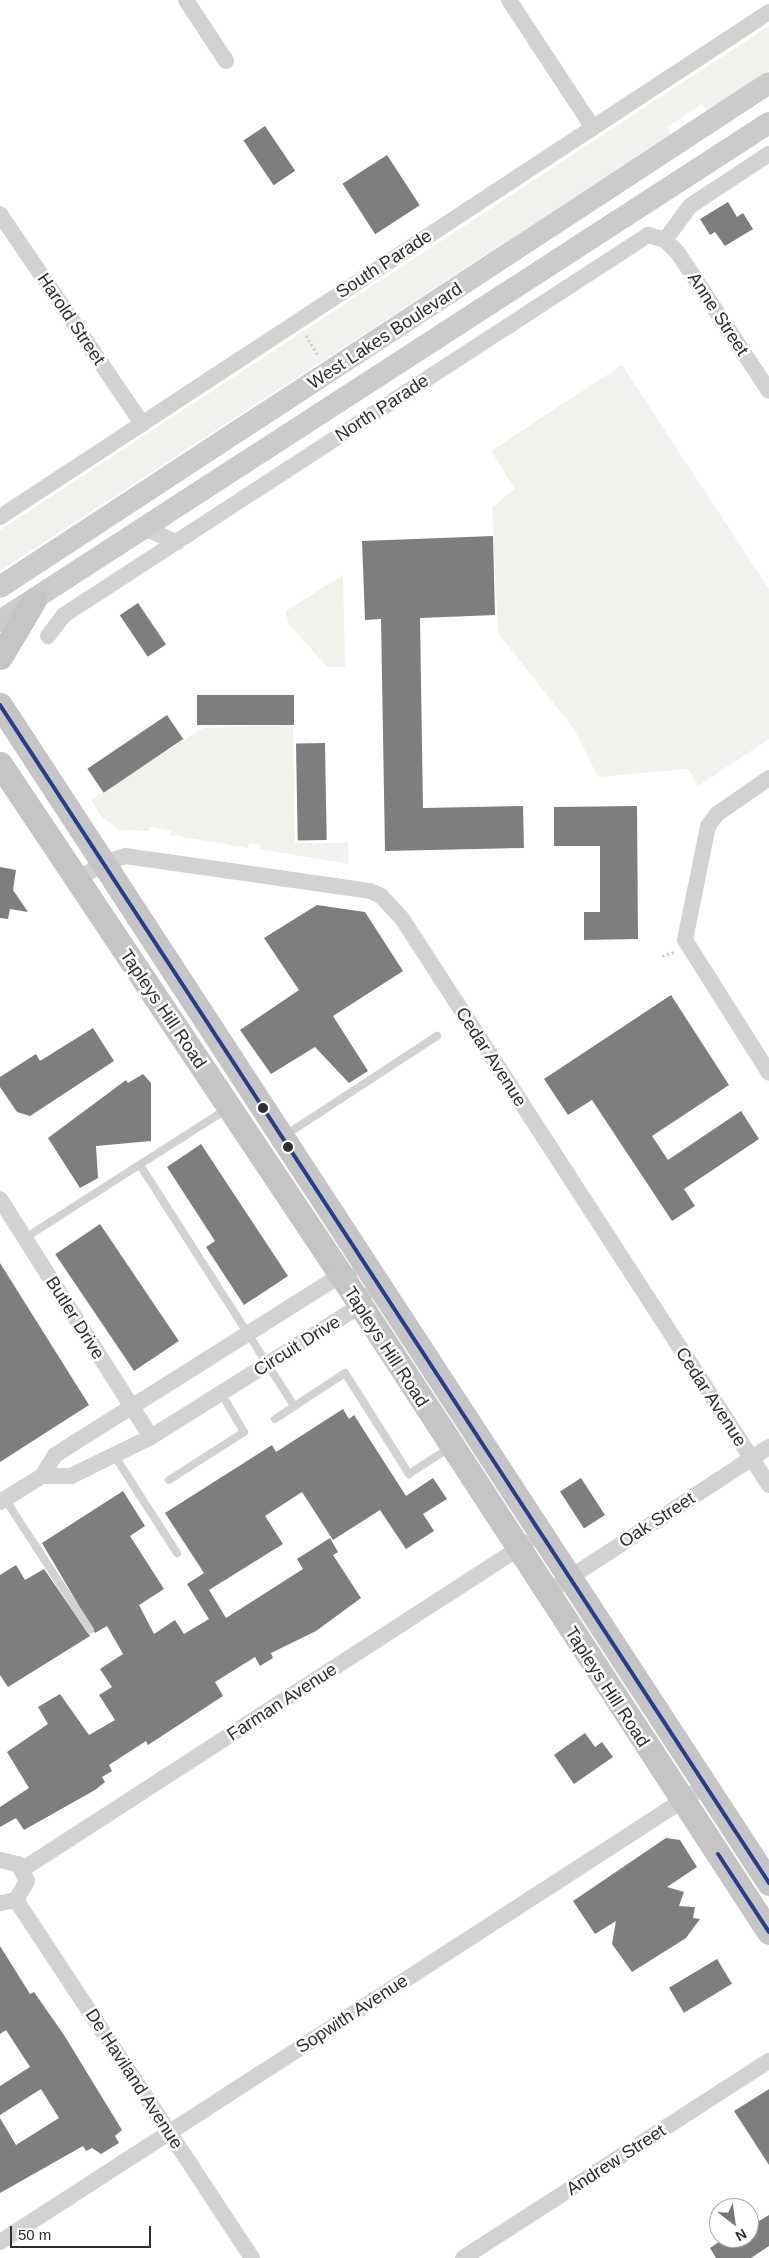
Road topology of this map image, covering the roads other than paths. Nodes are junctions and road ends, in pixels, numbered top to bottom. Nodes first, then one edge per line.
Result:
1 (186, 0) edge
2 (509, 0) edge
3 (769, 12) edge
4 (226, 62) dead end
5 (769, 83) edge
6 (769, 123) edge
7 (593, 128) junction
8 (769, 154) edge
9 (0, 214) edge
10 (665, 240) junction
11 (553, 264) junction
12 (587, 273) junction
13 (769, 391) edge
14 (142, 424) junction
15 (0, 517) edge
16 (146, 529) junction
17 (177, 542) junction
18 (0, 587) edge
19 (34, 600) junction
20 (0, 621) edge
21 (48, 636) dead end
22 (0, 657) edge
23 (0, 705) edge
24 (0, 764) edge
25 (769, 778) edge
26 (104, 863) junction
27 (76, 880) junction
28 (437, 1036) dead end
29 (769, 1072) edge
30 (229, 1108) junction
31 (282, 1137) junction
32 (140, 1165) junction
33 (0, 1199) edge
34 (25, 1238) junction
35 (341, 1275) junction
36 (372, 1277) junction
37 (360, 1306) junction
38 (248, 1333) junction
39 (268, 1364) junction
40 (221, 1393) junction
41 (294, 1406) junction
42 (131, 1407) junction
43 (275, 1418) dead end
44 (151, 1437) junction
45 (769, 1446) edge
46 (451, 1447) junction
47 (114, 1455) junction
48 (752, 1458) junction
49 (42, 1476) junction
50 (169, 1480) dead end
51 (769, 1485) edge
52 (2, 1501) edge
53 (541, 1534) junction
54 (517, 1550) junction
55 (177, 1553) dead end
56 (570, 1578) junction
57 (545, 1594) junction
58 (90, 1630) dead end
59 (705, 1786) junction
60 (682, 1801) junction
61 (0, 1860) edge
62 (23, 1869) junction
63 (769, 1883) edge
64 (16, 1900) junction
65 (0, 1902) edge
66 (766, 1919) edge
67 (769, 2061) edge
68 (170, 2132) junction
69 (0, 2242) edge
70 (252, 2258) edge
71 (463, 2258) edge

1 - 4 street
2 - 7 street
3 - 7 street, South Parade
5 - 18 main road, West Lakes Boulevard
6 - 11 main road, West Lakes Boulevard
7 - 14 street, South Parade
8 - 10 street
9 - 14 street, Harold Street
10 - 12 street, North Parade
10 - 13 street, Anne Street
11 - 12 street
11 - 16 main road, West Lakes Boulevard
12 - 17 street, North Parade
14 - 15 street, South Parade
16 - 17 street
16 - 19 main road, West Lakes Boulevard
17 - 21 street, North Parade
19 - 20 main road, West Lakes Boulevard
19 - 22 main road
23 - 26 main road, Tapleys Hill Road
24 - 27 main road, Tapleys Hill Road
25 - 29 street
26 - 27 street, Cedar Avenue
26 - 31 main road, Tapleys Hill Road
26 - 48 street, Cedar Avenue
27 - 30 main road, Tapleys Hill Road
28 - 31 lane
30 - 32 lane
30 - 35 main road, Tapleys Hill Road
31 - 36 main road, Tapleys Hill Road
32 - 34 lane
32 - 38 lane
33 - 34 street, Butler Drive
34 - 42 street, Butler Drive
35 - 36 street
35 - 37 main road, Tapleys Hill Road
35 - 38 street, Circuit Drive
36 - 37 street, Circuit Drive
36 - 53 main road, Tapleys Hill Road
37 - 39 street, Circuit Drive
37 - 46 main road, Tapleys Hill Road
38 - 39 lane
38 - 42 street, Circuit Drive
39 - 40 street, Circuit Drive
39 - 41 lane
40 - 44 street, Circuit Drive
40 - 50 lane
41 - 43 lane
41 - 46 lane
42 - 44 street, Butler Drive
42 - 49 street, Circuit Drive
44 - 47 street, Circuit Drive
45 - 48 street, Oak Street
46 - 54 main road, Tapleys Hill Road
47 - 49 street, Circuit Drive
47 - 55 lane
48 - 51 street, Cedar Avenue
48 - 56 street, Oak Street
49 - 52 street, Circuit Drive
52 - 58 lane
53 - 54 street, Farman Avenue
53 - 56 main road, Tapleys Hill Road
54 - 57 main road, Tapleys Hill Road
54 - 62 street, Farman Avenue
56 - 57 street, Oak Street
56 - 59 main road, Tapleys Hill Road
57 - 60 main road, Tapleys Hill Road
59 - 60 street, Sopwith Avenue
59 - 63 main road, Tapleys Hill Road
60 - 66 main road, Tapleys Hill Road
60 - 68 street, Sopwith Avenue
61 - 62 street
62 - 64 street
64 - 65 street
64 - 68 street, De Haviland Avenue
67 - 71 street, Andrew Street
68 - 69 street, Sopwith Avenue
68 - 70 street, De Haviland Avenue

